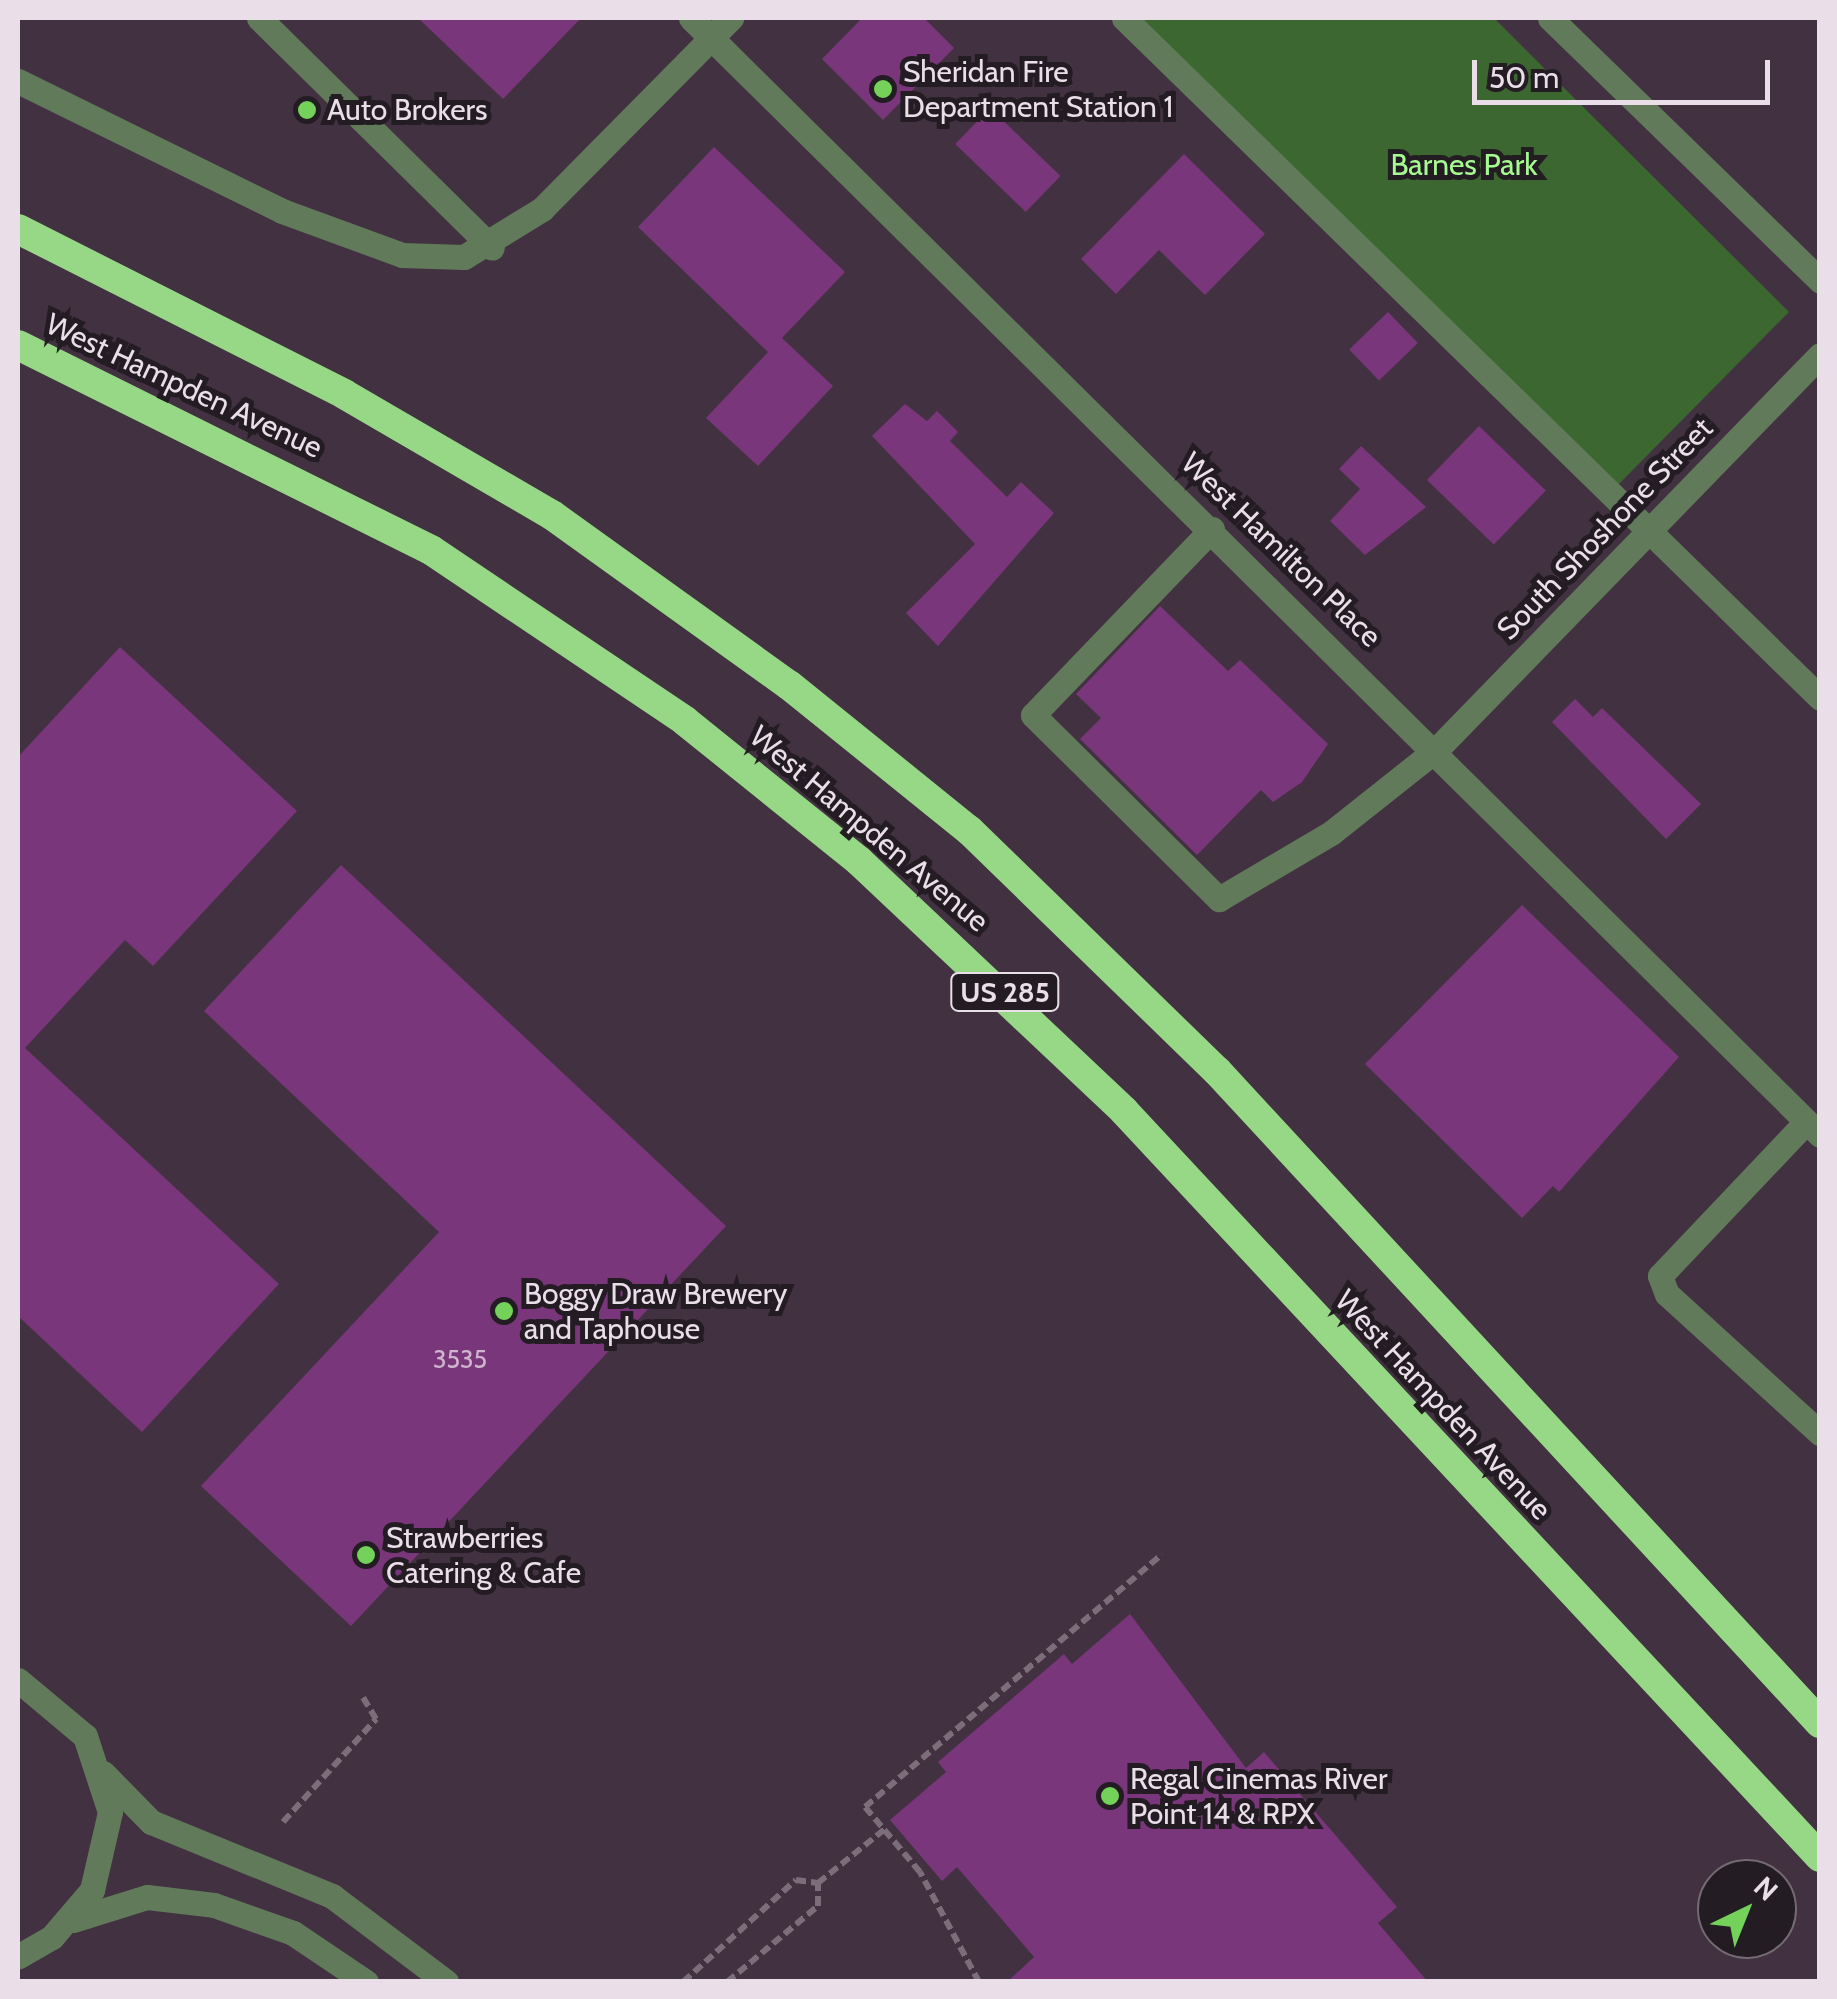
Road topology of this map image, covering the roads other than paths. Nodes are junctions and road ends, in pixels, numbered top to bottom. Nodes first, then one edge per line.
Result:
1 (260, 18) edge
2 (691, 18) edge
3 (731, 18) edge
4 (1124, 18) edge
5 (1550, 18) edge
6 (714, 40) junction
7 (18, 82) edge
8 (18, 229) edge
9 (492, 248) junction
10 (1820, 280) edge
11 (18, 345) edge
12 (1820, 355) edge
13 (1212, 529) junction
14 (1647, 533) junction
15 (1820, 698) edge
16 (1437, 749) junction
17 (1813, 1128) edge
18 (1820, 1432) edge
19 (18, 1680) edge
20 (1820, 1724) edge
21 (103, 1773) junction
22 (1820, 1857) edge
23 (68, 1922) junction
24 (23, 1957) edge
25 (366, 1982) edge
26 (446, 1982) edge

1 - 9 street
2 - 6 street, West Hamilton Place
3 - 6 street
4 - 14 street
5 - 10 street
6 - 9 street
6 - 13 street, West Hamilton Place
7 - 9 street
8 - 20 highway, West Hampden Avenue / US 285
11 - 22 highway, West Hampden Avenue / US 285
12 - 14 street, South Shoshone Street
13 - 16 street, West Hamilton Place
13 - 16 street, South Shoshone Street
14 - 15 street
14 - 16 street, South Shoshone Street
16 - 17 street, West Hamilton Place
17 - 18 street
19 - 21 street
21 - 23 street
21 - 26 street
23 - 24 street
23 - 25 street

